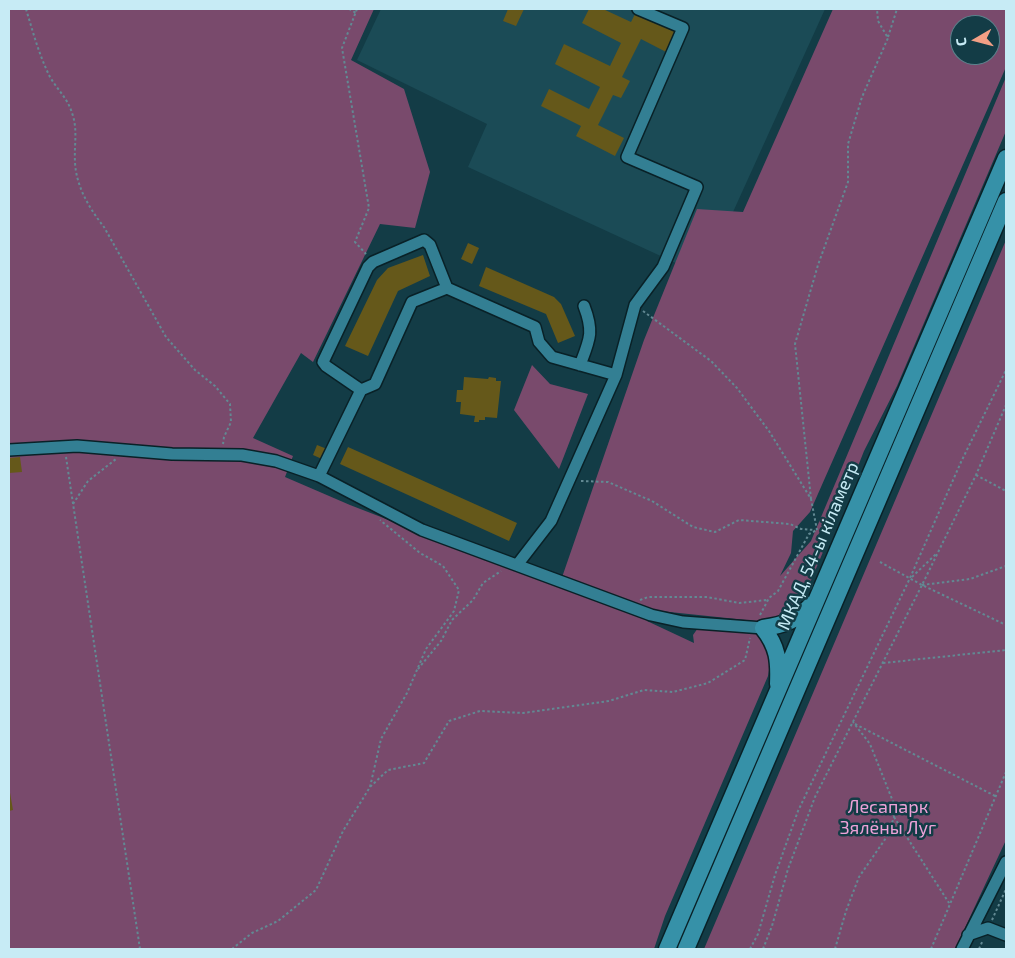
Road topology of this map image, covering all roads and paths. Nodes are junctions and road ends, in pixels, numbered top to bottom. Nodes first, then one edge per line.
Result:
1 (26, 9) edge
2 (349, 9) edge
3 (357, 9) edge
4 (638, 9) edge
5 (877, 9) edge
6 (897, 9) edge
7 (356, 13) junction
8 (888, 38) junction
9 (1006, 158) edge
10 (1006, 201) edge
11 (366, 254) dead end
12 (447, 288) junction
13 (635, 305) junction
14 (584, 306) dead end
15 (580, 365) junction
16 (1006, 370) edge
17 (616, 375) junction
18 (361, 390) junction
19 (1006, 405) edge
20 (65, 446) junction
21 (9, 450) edge
22 (222, 454) junction
23 (116, 459) dead end
24 (976, 475) junction
25 (319, 476) junction
26 (570, 481) junction
27 (1006, 491) edge
28 (811, 499) junction
29 (73, 504) junction
30 (376, 517) dead end
31 (818, 530) junction
32 (937, 553) junction
33 (880, 562) dead end
34 (513, 563) junction
35 (1006, 566) edge
36 (910, 578) junction
37 (922, 585) junction
38 (819, 597) junction
39 (768, 600) junction
40 (624, 605) junction
41 (1006, 625) edge
42 (758, 628) junction
43 (1006, 650) edge
44 (884, 662) junction
45 (416, 673) junction
46 (778, 689) junction
47 (853, 722) junction
48 (1006, 772) edge
49 (370, 787) junction
50 (997, 797) junction
51 (894, 817) junction
52 (1006, 862) edge
53 (1006, 889) edge
54 (950, 903) junction
55 (988, 928) junction
56 (968, 935) junction
57 (1006, 935) edge
58 (140, 949) edge
59 (232, 949) edge
60 (667, 949) edge
61 (686, 949) edge
62 (750, 949) edge
63 (763, 949) edge
64 (836, 949) edge
65 (931, 949) edge
66 (962, 949) edge

1 - 22 path
2 - 7 path
3 - 7 path
4 - 13 street
5 - 8 path
6 - 8 path
7 - 11 path
8 - 28 path
9 - 38 highway, МКАД, 54-ы кіламетр
10 - 61 highway, МКАД, 54-ы кіламетр
12 - 15 street
12 - 18 street
12 - 18 street
13 - 17 street
13 - 28 path
14 - 15 street
15 - 17 street
16 - 36 path
17 - 26 street
18 - 25 street
19 - 24 path
20 - 21 street
20 - 22 street
20 - 29 path
22 - 25 street
23 - 29 path
24 - 27 path
24 - 32 path
25 - 34 street
26 - 31 path
26 - 34 street
28 - 31 path
29 - 58 path
30 - 45 path
31 - 39 path
32 - 36 path
32 - 37 path
33 - 36 path
34 - 40 street
34 - 45 path
35 - 37 path
36 - 37 path
36 - 62 path
37 - 41 path
37 - 44 path
38 - 42 highway
38 - 46 highway, МКАД, 54-ы кіламетр
39 - 40 path
39 - 42 path
40 - 42 street
42 - 46 highway
42 - 49 path
43 - 44 path
44 - 47 path
45 - 49 path
46 - 60 highway, МКАД, 54-ы кіламетр
47 - 50 path
47 - 51 path
47 - 63 path
48 - 50 path
49 - 59 path
50 - 54 path
51 - 54 path
51 - 64 path
52 - 56 street
53 - 55 path
54 - 65 path
55 - 56 street
55 - 57 street
56 - 66 street

